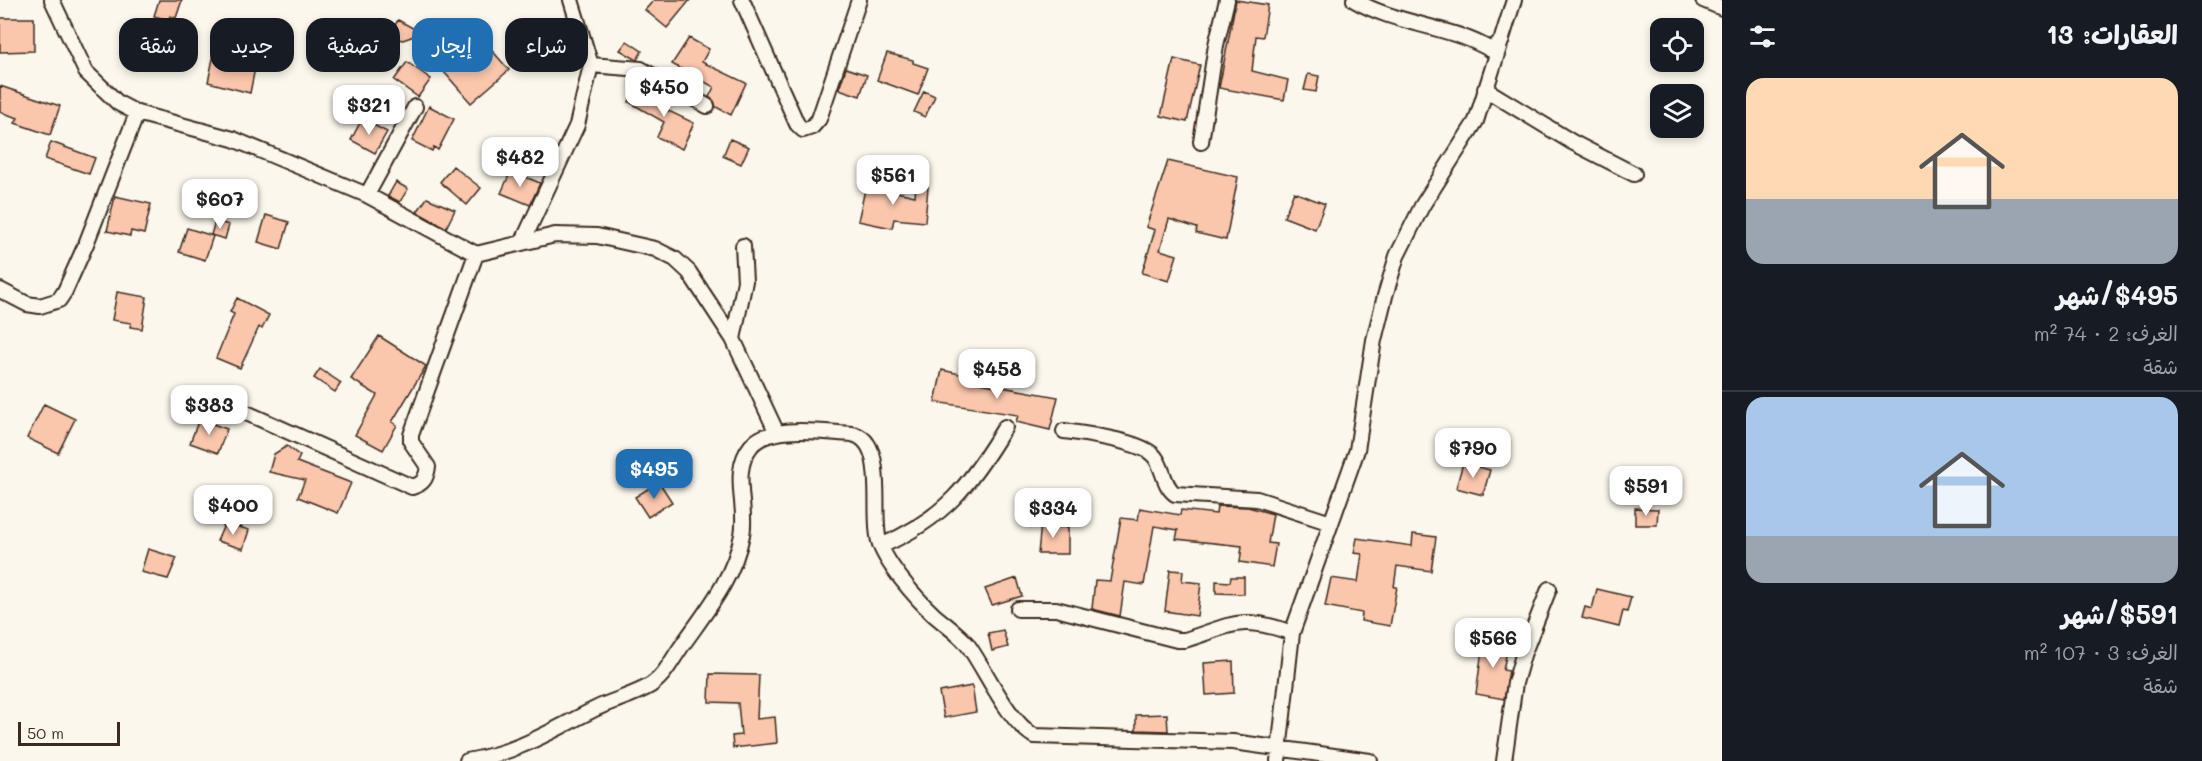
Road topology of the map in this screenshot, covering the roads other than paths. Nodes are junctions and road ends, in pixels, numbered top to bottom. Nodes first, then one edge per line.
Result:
1 (52, 0) edge
2 (571, 0) edge
3 (742, 0) edge
4 (859, 0) edge
5 (1227, 0) edge
6 (1354, 0) edge
7 (1514, 0) edge
8 (1704, 0) edge
9 (1722, 8) edge
10 (1502, 40) junction
11 (591, 65) junction
12 (1485, 89) junction
13 (707, 106) dead end
14 (415, 107) dead end
15 (137, 113) junction
16 (1201, 142) dead end
17 (1634, 174) dead end
18 (367, 195) junction
19 (523, 241) junction
20 (743, 246) dead end
21 (476, 254) junction
22 (0, 290) edge
23 (733, 339) junction
24 (222, 402) dead end
25 (1005, 427) dead end
26 (1064, 431) dead end
27 (777, 433) junction
28 (1331, 523) junction
29 (881, 546) junction
30 (1549, 589) dead end
31 (1018, 609) dead end
32 (1292, 633) junction
33 (1279, 755) edge
34 (467, 761) edge
35 (1370, 761) edge
36 (1504, 761) edge

1 - 15 street
2 - 11 street
3 - 4 street
5 - 16 street
6 - 10 street
7 - 10 street
8 - 9 street
10 - 12 street
11 - 13 street
11 - 19 street
12 - 17 street
12 - 28 street
14 - 18 street
15 - 18 street
15 - 22 street
18 - 21 street
19 - 21 street
19 - 23 street
20 - 23 street
21 - 24 street
23 - 27 street
25 - 29 street
26 - 28 street
27 - 29 street
27 - 34 street
28 - 32 street
29 - 33 street
30 - 36 street
31 - 32 street
32 - 33 street
33 - 35 street

